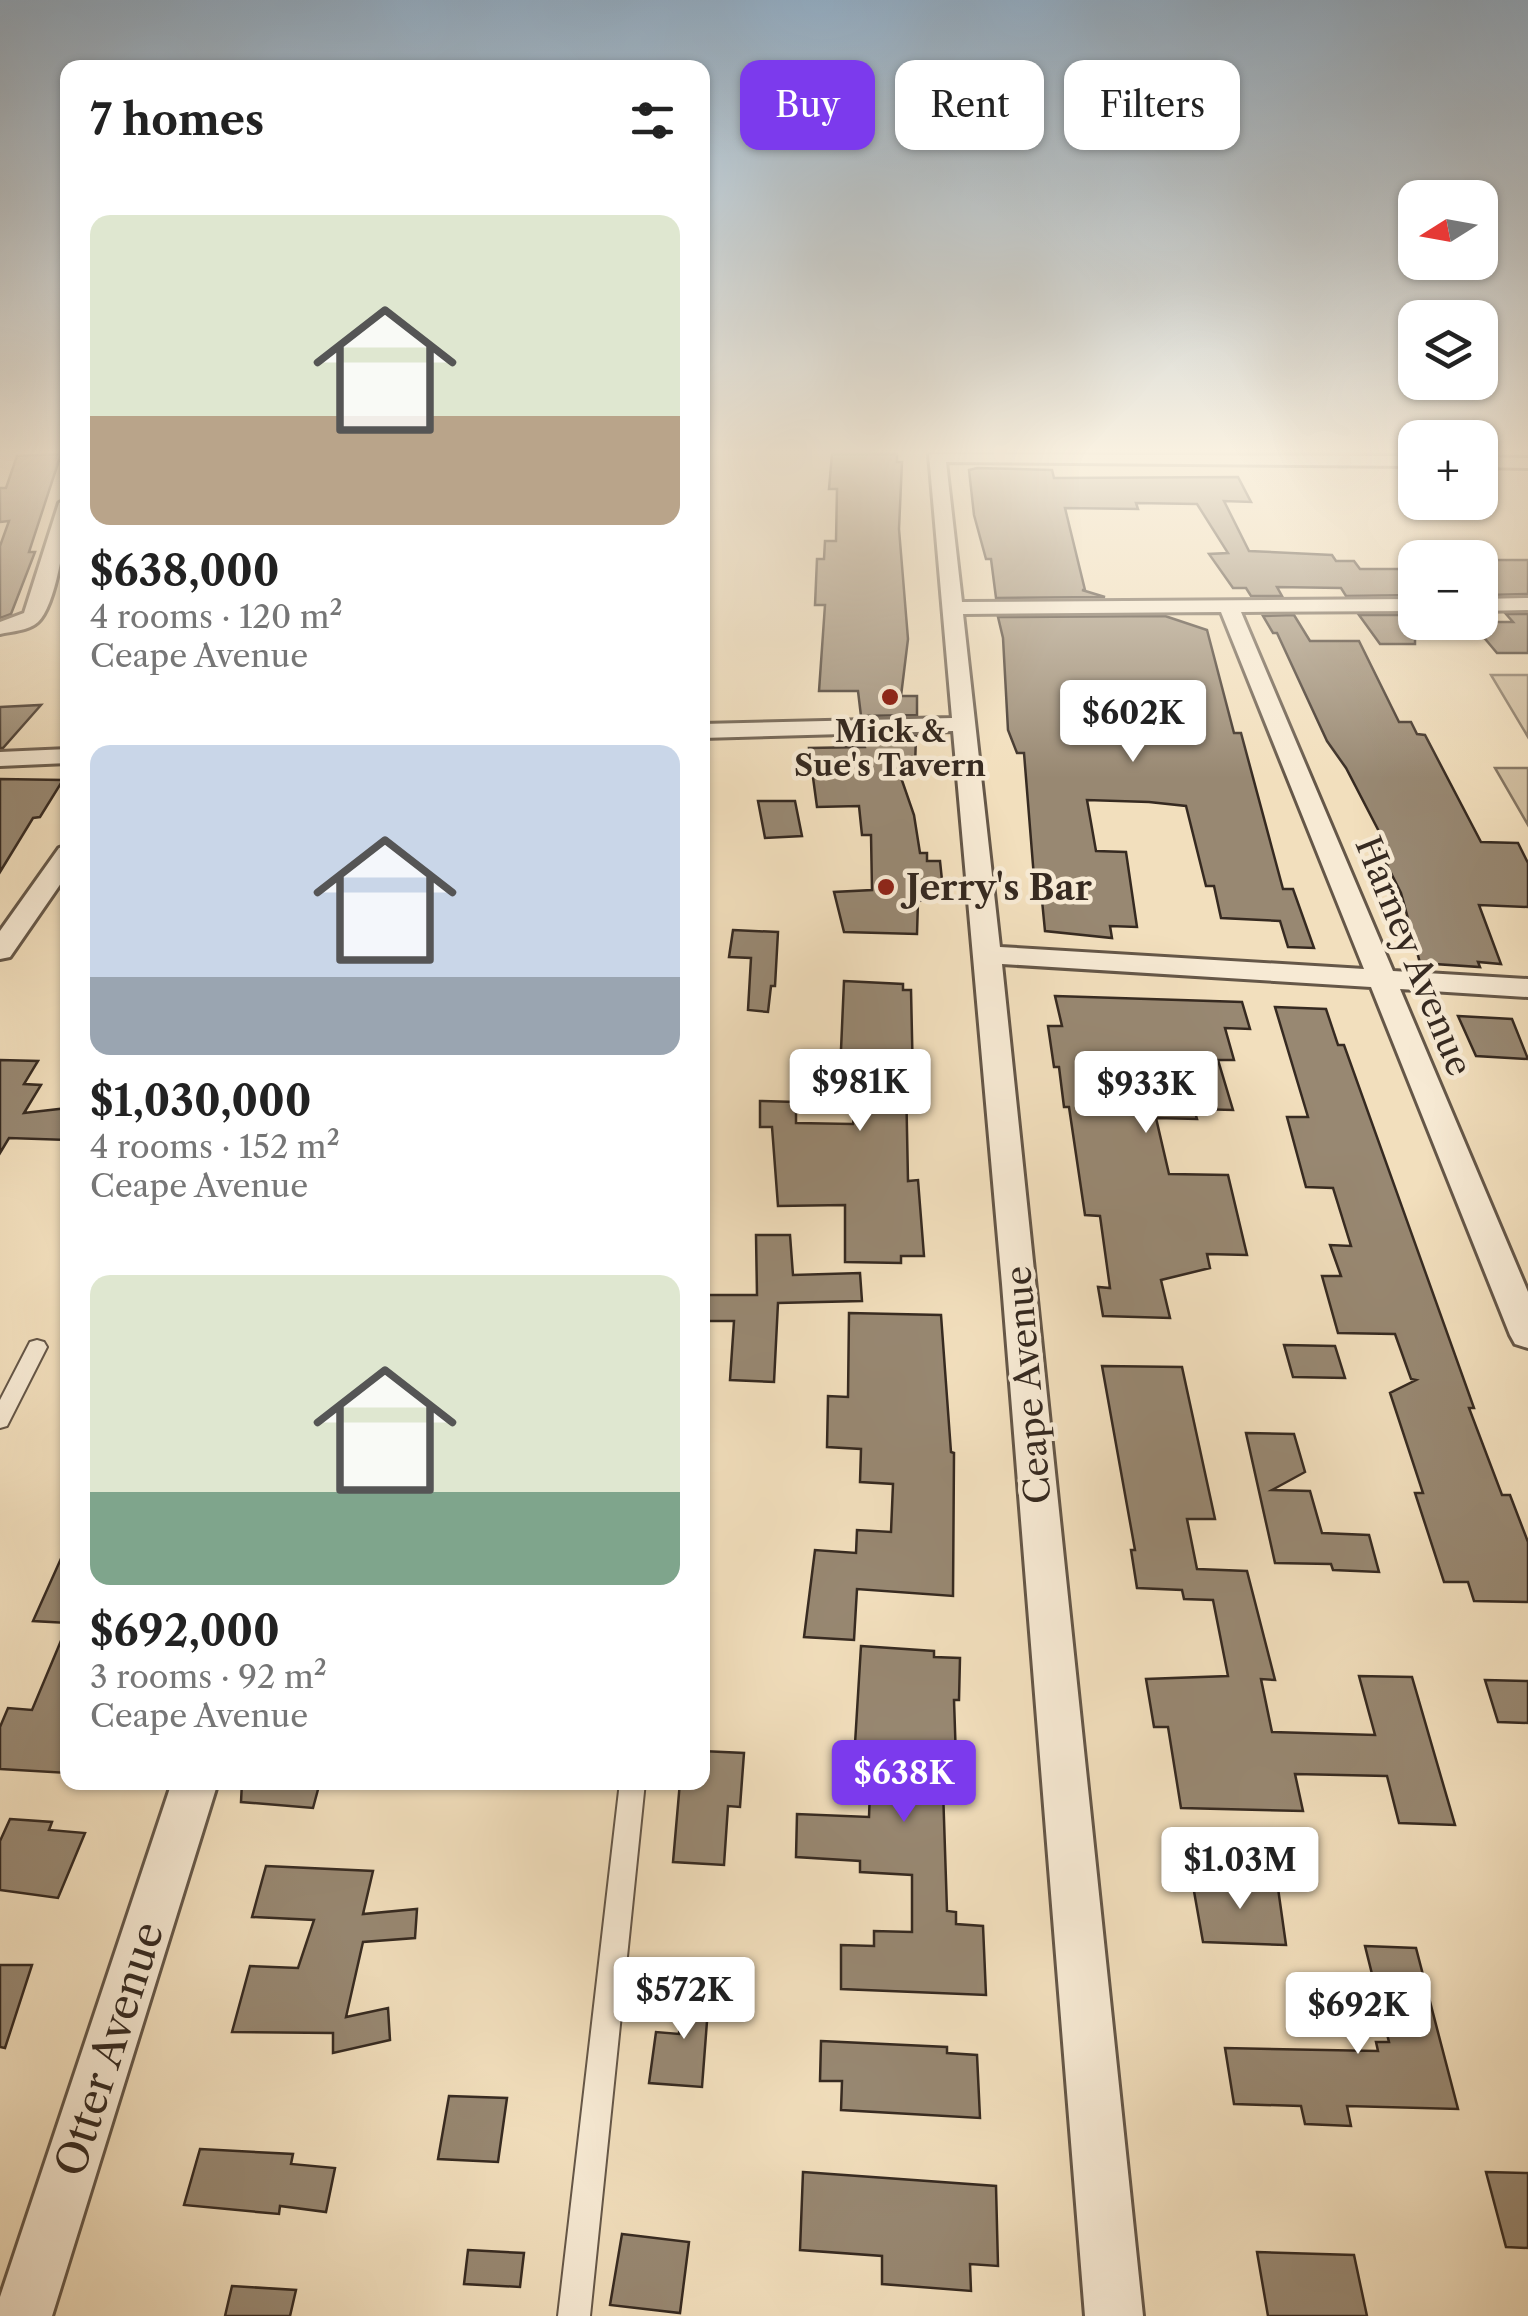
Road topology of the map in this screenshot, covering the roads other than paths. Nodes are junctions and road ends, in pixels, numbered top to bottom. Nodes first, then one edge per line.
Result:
1 (50, 562) edge
2 (947, 562) edge
3 (1528, 604) edge
4 (1398, 605) edge
5 (1498, 605) edge
6 (1229, 607) junction
7 (952, 608) junction
8 (0, 628) edge
9 (964, 724) junction
10 (710, 731) edge
11 (60, 756) edge
12 (0, 758) edge
13 (60, 865) edge
14 (0, 951) edge
15 (988, 956) junction
16 (1383, 980) junction
17 (1528, 988) edge
18 (1528, 1334) edge
19 (37, 1347) dead end
20 (0, 1420) edge
21 (192, 1790) edge
22 (633, 1790) edge
23 (24, 2316) edge
24 (574, 2316) edge
25 (1114, 2316) edge

1 - 8 street
2 - 7 street, Ceape Avenue
3 - 5 street
4 - 6 street
6 - 7 street
6 - 16 street, Harney Avenue
7 - 9 street, Ceape Avenue
9 - 10 street
9 - 15 street, Ceape Avenue
11 - 12 street
13 - 14 street
15 - 16 street
15 - 25 street, Ceape Avenue
16 - 17 street
16 - 18 street, Harney Avenue
19 - 20 lane
21 - 23 street, Otter Avenue
22 - 24 lane

